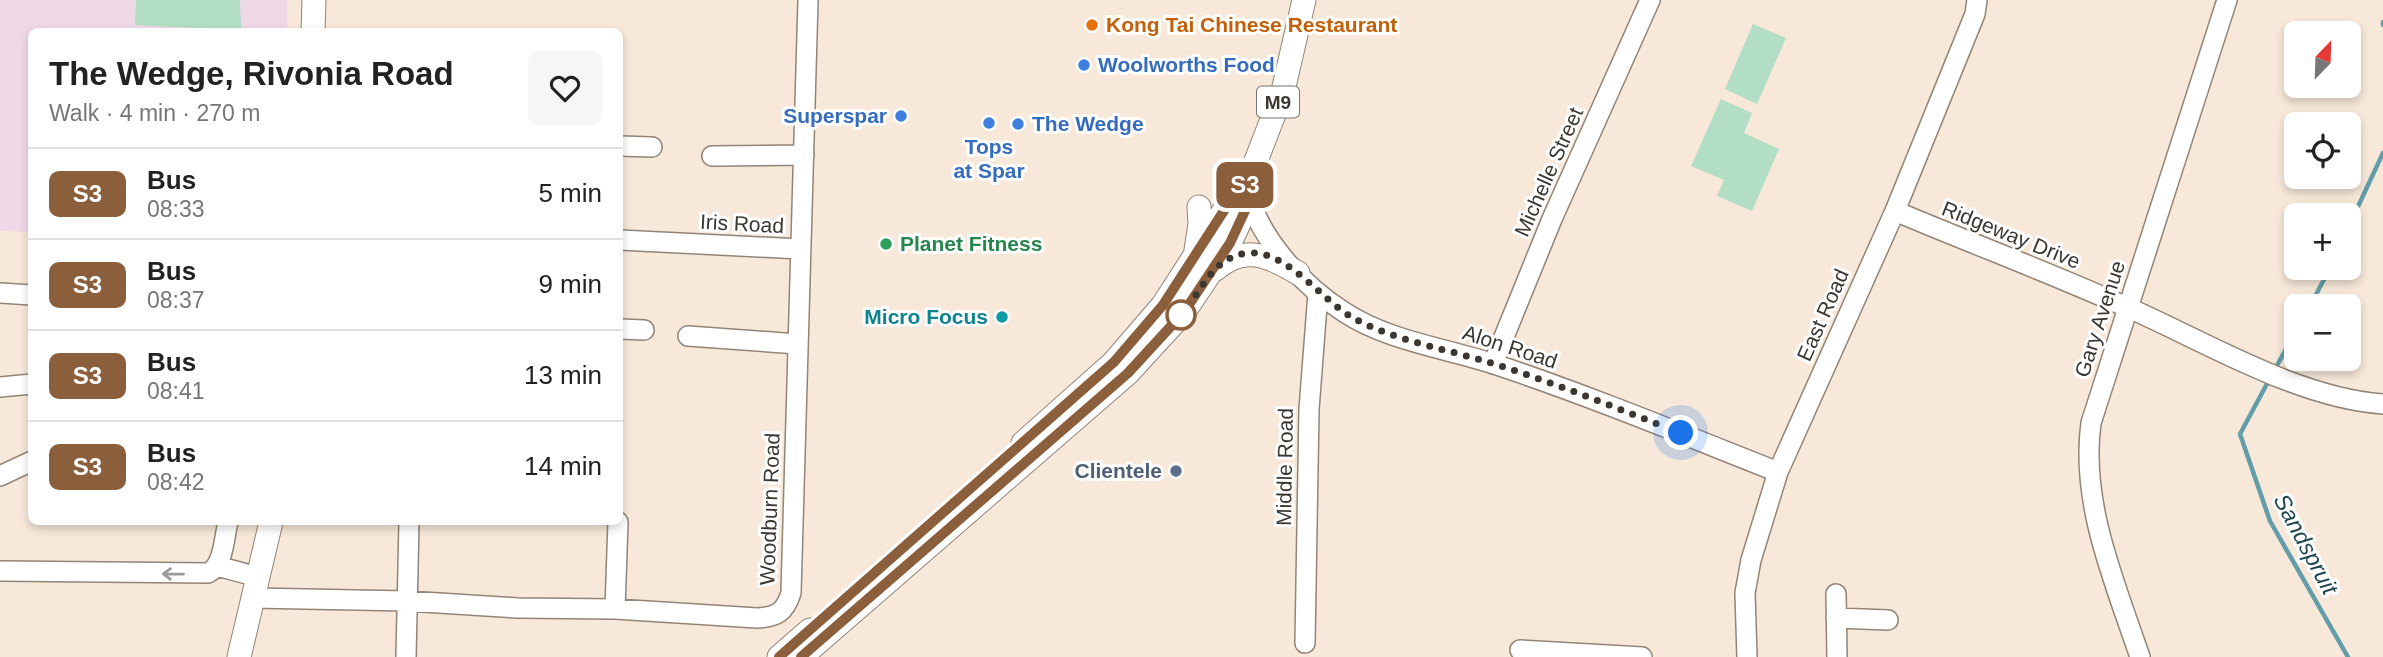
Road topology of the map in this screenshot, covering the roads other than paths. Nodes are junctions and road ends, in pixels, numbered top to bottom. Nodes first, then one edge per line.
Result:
1 (314, 0) edge
2 (808, 0) edge
3 (1304, 0) edge
4 (1650, 0) edge
5 (1977, 0) edge
6 (2227, 0) edge
7 (313, 28) edge
8 (623, 146) edge
9 (652, 147) dead end
10 (804, 155) junction
11 (712, 156) dead end
12 (1199, 207) dead end
13 (1895, 211) junction
14 (1241, 219) junction
15 (623, 240) edge
16 (800, 249) junction
17 (1200, 268) junction
18 (1298, 273) junction
19 (0, 293) edge
20 (1318, 293) junction
21 (28, 295) edge
22 (2127, 307) junction
23 (623, 329) edge
24 (644, 330) dead end
25 (688, 336) dead end
26 (798, 344) junction
27 (1493, 364) junction
28 (28, 384) edge
29 (0, 387) edge
30 (2383, 404) edge
31 (28, 463) edge
32 (1778, 472) junction
33 (0, 476) edge
34 (227, 525) edge
35 (270, 525) edge
36 (409, 525) edge
37 (618, 525) edge
38 (218, 566) junction
39 (0, 571) edge
40 (255, 587) junction
41 (1836, 594) dead end
42 (407, 601) junction
43 (615, 609) junction
44 (1836, 618) junction
45 (1888, 620) dead end
46 (1305, 643) dead end
47 (1520, 650) dead end
48 (239, 657) edge
49 (406, 657) edge
50 (779, 657) edge
51 (801, 657) edge
52 (1642, 657) edge
53 (1747, 657) edge
54 (1837, 657) edge
55 (2140, 657) edge

1 - 7 main road
2 - 10 street, Woodburn Road
3 - 14 main road, M9
4 - 27 street, Michelle Street
5 - 13 street, East Road
6 - 22 street, Gary Avenue
8 - 9 street
10 - 11 street
10 - 16 street, Woodburn Road
12 - 17 main road
13 - 22 street, Ridgeway Drive
13 - 32 street, East Road
14 - 17 main road, M9
14 - 18 street, Alon Road
15 - 16 street, Iris Road
16 - 26 street, Woodburn Road
17 - 18 main road
17 - 50 main road, M9
17 - 51 main road, M9
18 - 20 street, Alon Road
19 - 21 street
20 - 27 street, Alon Road
20 - 46 street, Middle Road
22 - 30 street, Ridgeway Drive
22 - 55 street, Gary Avenue
23 - 24 street
25 - 26 street
26 - 43 street, Woodburn Road
27 - 32 street, Alon Road
28 - 29 street
31 - 33 street
32 - 53 street, East Road
34 - 38 street
35 - 40 main road
36 - 42 street
37 - 43 street
38 -> 39 street
38 - 40 street, Woodburn Road
40 - 42 street, Woodburn Road
40 - 48 main road
41 - 44 street
42 - 43 street, Woodburn Road
42 - 49 street
44 - 45 street
44 - 54 street
47 - 52 street

